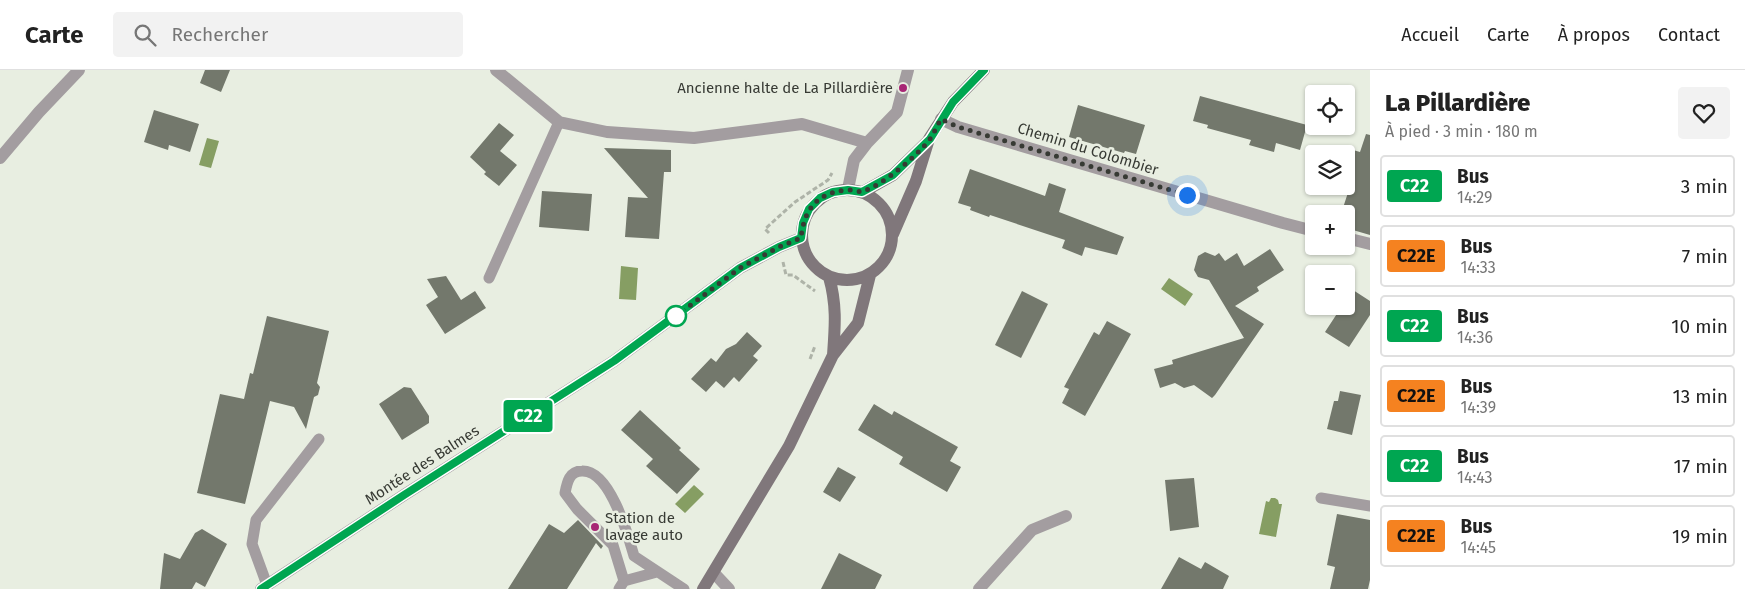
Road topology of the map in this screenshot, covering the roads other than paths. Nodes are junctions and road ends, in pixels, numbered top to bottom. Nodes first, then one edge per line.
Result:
1 (79, 70) edge
2 (496, 70) edge
3 (908, 70) edge
4 (984, 70) edge
5 (941, 119) junction
6 (559, 122) junction
7 (930, 139) junction
8 (868, 143) junction
9 (0, 158) edge
10 (848, 190) junction
11 (862, 192) junction
12 (1305, 228) edge
13 (893, 234) junction
14 (801, 238) junction
15 (1355, 240) edge
16 (1370, 244) edge
17 (870, 275) junction
18 (829, 277) junction
19 (489, 278) dead end
20 (833, 355) junction
21 (319, 438) dead end
22 (1321, 498) dead end
23 (1370, 506) edge
24 (1066, 516) dead end
25 (657, 572) junction
26 (714, 573) junction
27 (622, 585) edge
28 (264, 587) edge
29 (684, 589) edge
30 (703, 589) edge
31 (729, 589) edge
32 (979, 589) edge

1 - 9 street
2 - 6 street
3 - 8 street
4 - 5 main road
5 - 7 main road
5 - 12 street, Chemin du Colombier
6 - 8 street
6 - 19 lane
7 - 11 main road
7 - 13 main road
8 - 10 street
10 - 11 main road
10 - 14 main road
11 - 13 main road
13 - 17 main road
14 - 18 main road
14 - 28 street, Montée des Balmes
15 - 16 street
17 - 18 main road
17 - 20 main road
18 - 20 main road
20 - 26 main road
21 - 28 lane
22 - 23 lane
24 - 32 street
25 - 27 lane
25 - 27 lane
25 - 29 lane
26 - 30 main road
26 - 31 street

